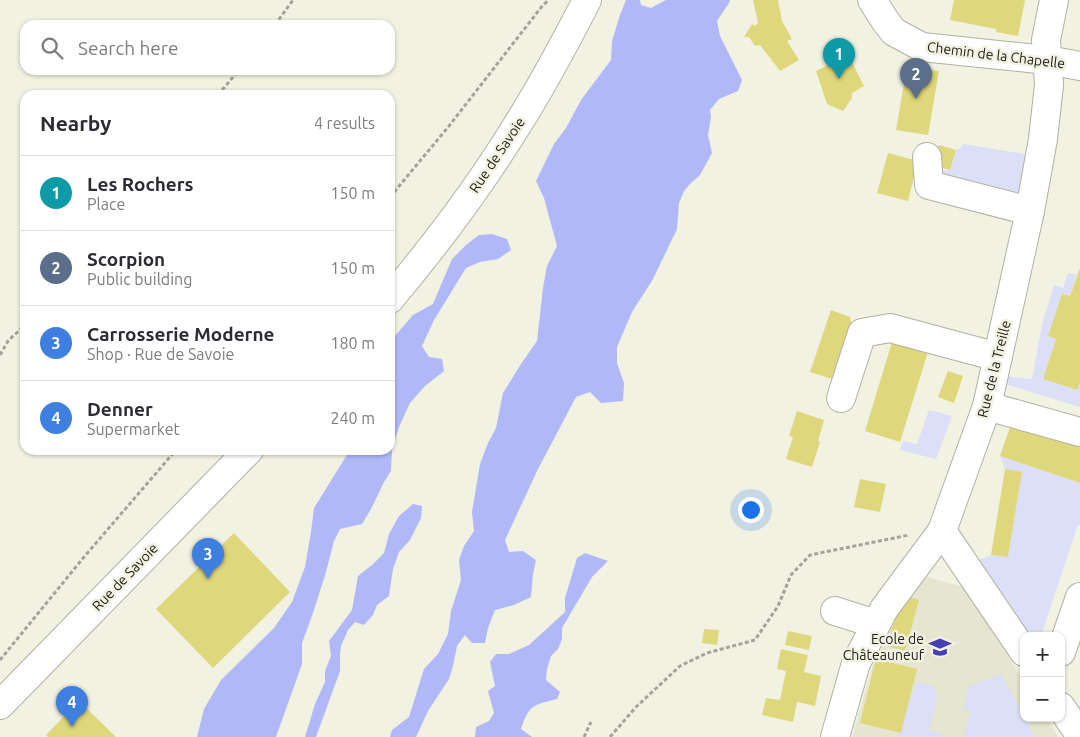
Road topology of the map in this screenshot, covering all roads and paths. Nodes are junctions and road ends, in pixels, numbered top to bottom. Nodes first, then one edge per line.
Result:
1 (293, 0) edge
2 (549, 0) edge
3 (587, 0) edge
4 (872, 0) edge
5 (1054, 0) edge
6 (279, 20) edge
7 (1047, 60) junction
8 (1080, 66) edge
9 (235, 75) edge
10 (222, 90) edge
11 (927, 157) dead end
12 (395, 191) edge
13 (1030, 211) junction
14 (395, 293) edge
15 (20, 330) edge
16 (0, 356) edge
17 (998, 357) junction
18 (841, 398) dead end
19 (987, 406) junction
20 (1080, 432) edge
21 (172, 455) edge
22 (244, 455) edge
23 (942, 531) junction
24 (1080, 597) edge
25 (835, 611) dead end
26 (876, 624) junction
27 (1065, 640) edge
28 (1020, 646) edge
29 (0, 660) edge
30 (0, 705) edge
31 (1065, 713) edge
32 (591, 722) dead end
33 (1080, 735) edge
34 (584, 737) edge
35 (610, 737) edge
36 (835, 737) edge

1 - 6 path
2 - 12 path
3 - 14 street, Rue de Savoie
4 - 7 street, Chemin de la Chapelle
5 - 7 street, Rue de la Treille
7 - 8 street, Chemin de la Chapelle
7 - 13 street, Rue de la Treille
9 - 10 path
11 - 13 street
13 - 17 street, Rue de la Treille
15 - 16 path
17 - 18 street
17 - 19 street, Rue de la Treille
19 - 20 street
19 - 23 street, Rue de la Treille
21 - 29 path
22 - 30 street, Rue de Savoie
23 - 26 street, Rue de la Treille
23 - 28 street
23 - 35 path
24 - 27 street
25 - 26 street
26 - 36 street, Rue de la Treille
31 - 33 street
32 - 34 path

